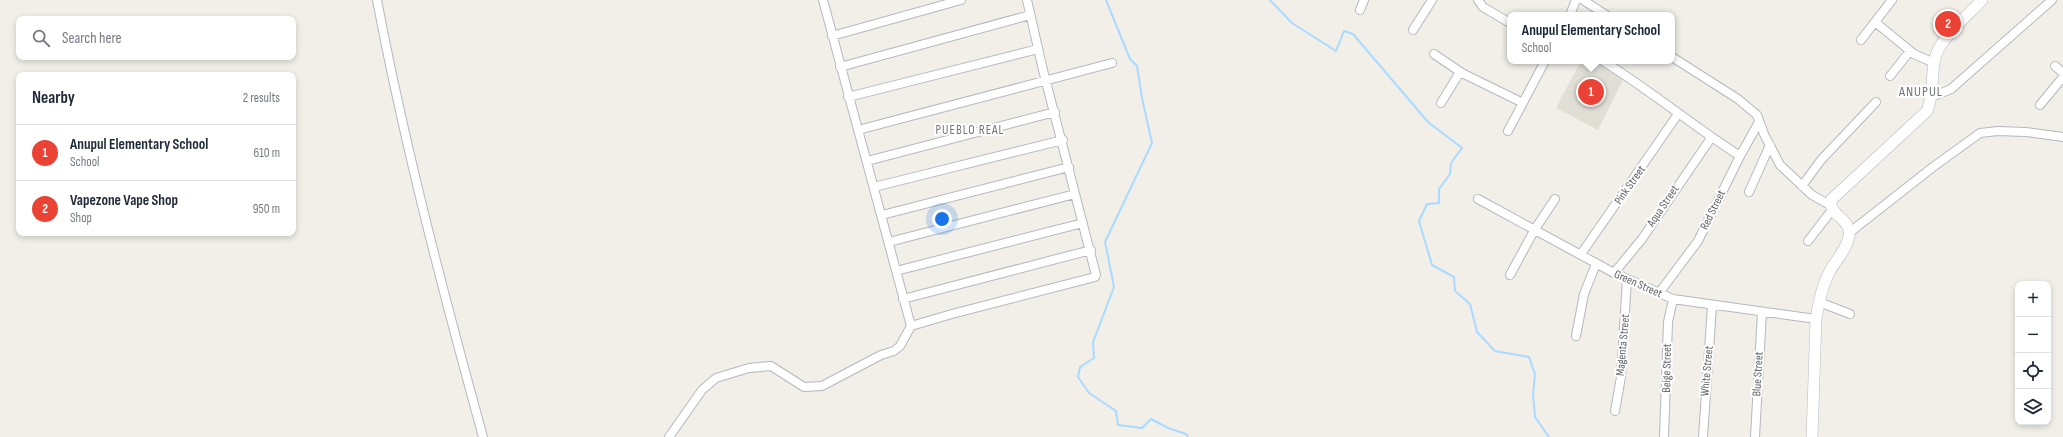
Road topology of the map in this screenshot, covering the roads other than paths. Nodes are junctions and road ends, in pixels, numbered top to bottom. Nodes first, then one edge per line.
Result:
1 (377, 0) edge
2 (823, 0) edge
3 (961, 0) edge
4 (1027, 0) edge
5 (1364, 0) edge
6 (1432, 0) edge
7 (1478, 0) edge
8 (1576, 0) edge
9 (1583, 0) edge
10 (1892, 0) edge
11 (1982, 0) edge
12 (2052, 0) edge
13 (1360, 10) dead end
14 (1571, 12) edge
15 (1601, 12) edge
16 (1030, 15) junction
17 (1507, 21) edge
18 (1875, 22) junction
19 (1413, 30) dead end
20 (832, 36) junction
21 (1861, 40) dead end
22 (1038, 49) junction
23 (1910, 50) junction
24 (1434, 54) dead end
25 (1675, 59) edge
26 (1112, 63) dead end
27 (1934, 63) junction
28 (1543, 64) edge
29 (1608, 64) edge
30 (2055, 66) dead end
31 (840, 67) junction
32 (1460, 72) junction
33 (2063, 73) edge
34 (1890, 76) dead end
35 (2063, 77) edge
36 (1046, 80) junction
37 (1932, 96) junction
38 (848, 97) junction
39 (1876, 102) dead end
40 (1441, 103) dead end
41 (1523, 103) junction
42 (2040, 105) dead end
43 (1055, 112) junction
44 (1678, 114) junction
45 (1760, 122) junction
46 (858, 130) junction
47 (1508, 131) dead end
48 (2063, 136) edge
49 (1711, 138) junction
50 (1063, 140) junction
51 (1770, 145) junction
52 (1740, 156) junction
53 (867, 162) junction
54 (1069, 167) junction
55 (1802, 186) junction
56 (874, 187) junction
57 (1749, 192) dead end
58 (1075, 194) junction
59 (1478, 199) dead end
60 (1555, 199) dead end
61 (1831, 208) junction
62 (882, 215) junction
63 (1083, 223) junction
64 (1535, 229) junction
65 (1849, 233) junction
66 (1808, 241) dead end
67 (889, 242) junction
68 (1091, 250) junction
69 (1581, 254) junction
70 (1596, 264) junction
71 (896, 271) junction
72 (1614, 274) junction
73 (1510, 275) dead end
74 (1627, 279) junction
75 (1659, 293) junction
76 (903, 299) junction
77 (1673, 299) junction
78 (1819, 302) junction
79 (1712, 306) junction
80 (1762, 312) junction
81 (1850, 314) dead end
82 (1816, 319) junction
83 (911, 326) junction
84 (1576, 336) dead end
85 (1615, 410) dead end
86 (483, 437) edge
87 (669, 437) edge
88 (1664, 437) edge
89 (1702, 437) edge
90 (1754, 437) edge
91 (1812, 437) edge

1 - 86 street
2 - 20 street
3 - 20 street
4 - 16 street
5 - 13 street
6 - 19 street
7 - 17 street
8 - 14 street
9 - 15 street
10 - 18 street
11 - 27 street
12 - 37 street
16 - 22 street
16 - 31 street
18 - 21 street
18 - 23 street
20 - 31 street
22 - 36 street
22 - 38 street
23 - 27 street
23 - 34 street
24 - 32 street
25 - 45 street
26 - 36 street
27 - 37 street
28 - 41 street
29 - 44 street
30 - 33 street
31 - 38 street
32 - 40 street
32 - 41 street
35 - 42 street
36 - 43 street
36 - 46 street
37 - 61 street
38 - 46 street
39 - 55 street
41 - 47 street
43 - 50 street
43 - 53 street
44 - 49 street
44 - 69 street, Pink Street
45 - 51 street
45 - 52 street, Red Street
46 - 53 street
48 - 65 street
49 - 52 street
49 - 72 street, Aqua Street
50 - 54 street
50 - 56 street
51 - 55 street
51 - 57 street
52 - 75 street, Red Street
53 - 56 street
54 - 58 street
54 - 62 street
55 - 61 street
56 - 62 street
58 - 63 street
58 - 67 street
59 - 64 street, Green Street
60 - 64 street
61 - 65 street
61 - 66 street
62 - 67 street
63 - 68 street
63 - 71 street
64 - 69 street, Green Street
64 - 73 street
65 - 78 street
67 - 71 street
68 - 76 street
68 - 83 street
69 - 70 street, Green Street
70 - 72 street, Green Street
70 - 84 street
71 - 76 street
72 - 74 street, Green Street
74 - 75 street, Green Street
74 - 85 street, Magenta Street
75 - 77 street, Green Street
76 - 83 street
77 - 79 street, Green Street
77 - 88 street, Beige Street
78 - 81 street
78 - 82 street
79 - 80 street, Green Street
79 - 89 street, White Street
80 - 82 street, Green Street
80 - 90 street, Blue Street
82 - 91 street
83 - 87 street

